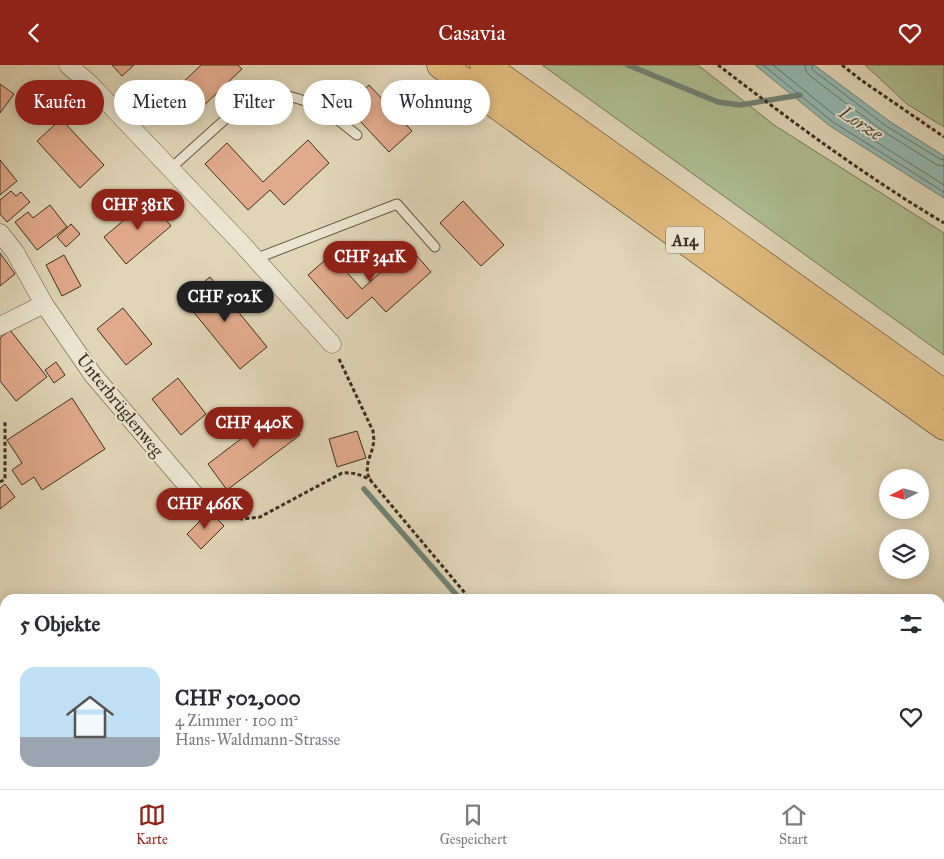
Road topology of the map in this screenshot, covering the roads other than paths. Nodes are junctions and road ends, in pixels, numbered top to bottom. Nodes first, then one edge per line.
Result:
1 (68, 65) edge
2 (440, 65) edge
3 (484, 65) edge
4 (357, 135) dead end
5 (170, 169) junction
6 (0, 233) edge
7 (435, 247) dead end
8 (255, 259) junction
9 (44, 304) junction
10 (0, 326) edge
11 (332, 344) road end
12 (944, 394) edge
13 (944, 426) edge
14 (201, 502) road end

1 - 5 street
2 - 13 highway, A14
3 - 12 highway, A14
4 - 5 lane
5 - 8 street
6 - 9 street, Unterbrüglenweg
7 - 8 lane
8 - 11 street
9 - 10 street
9 - 14 street, Unterbrüglenweg

